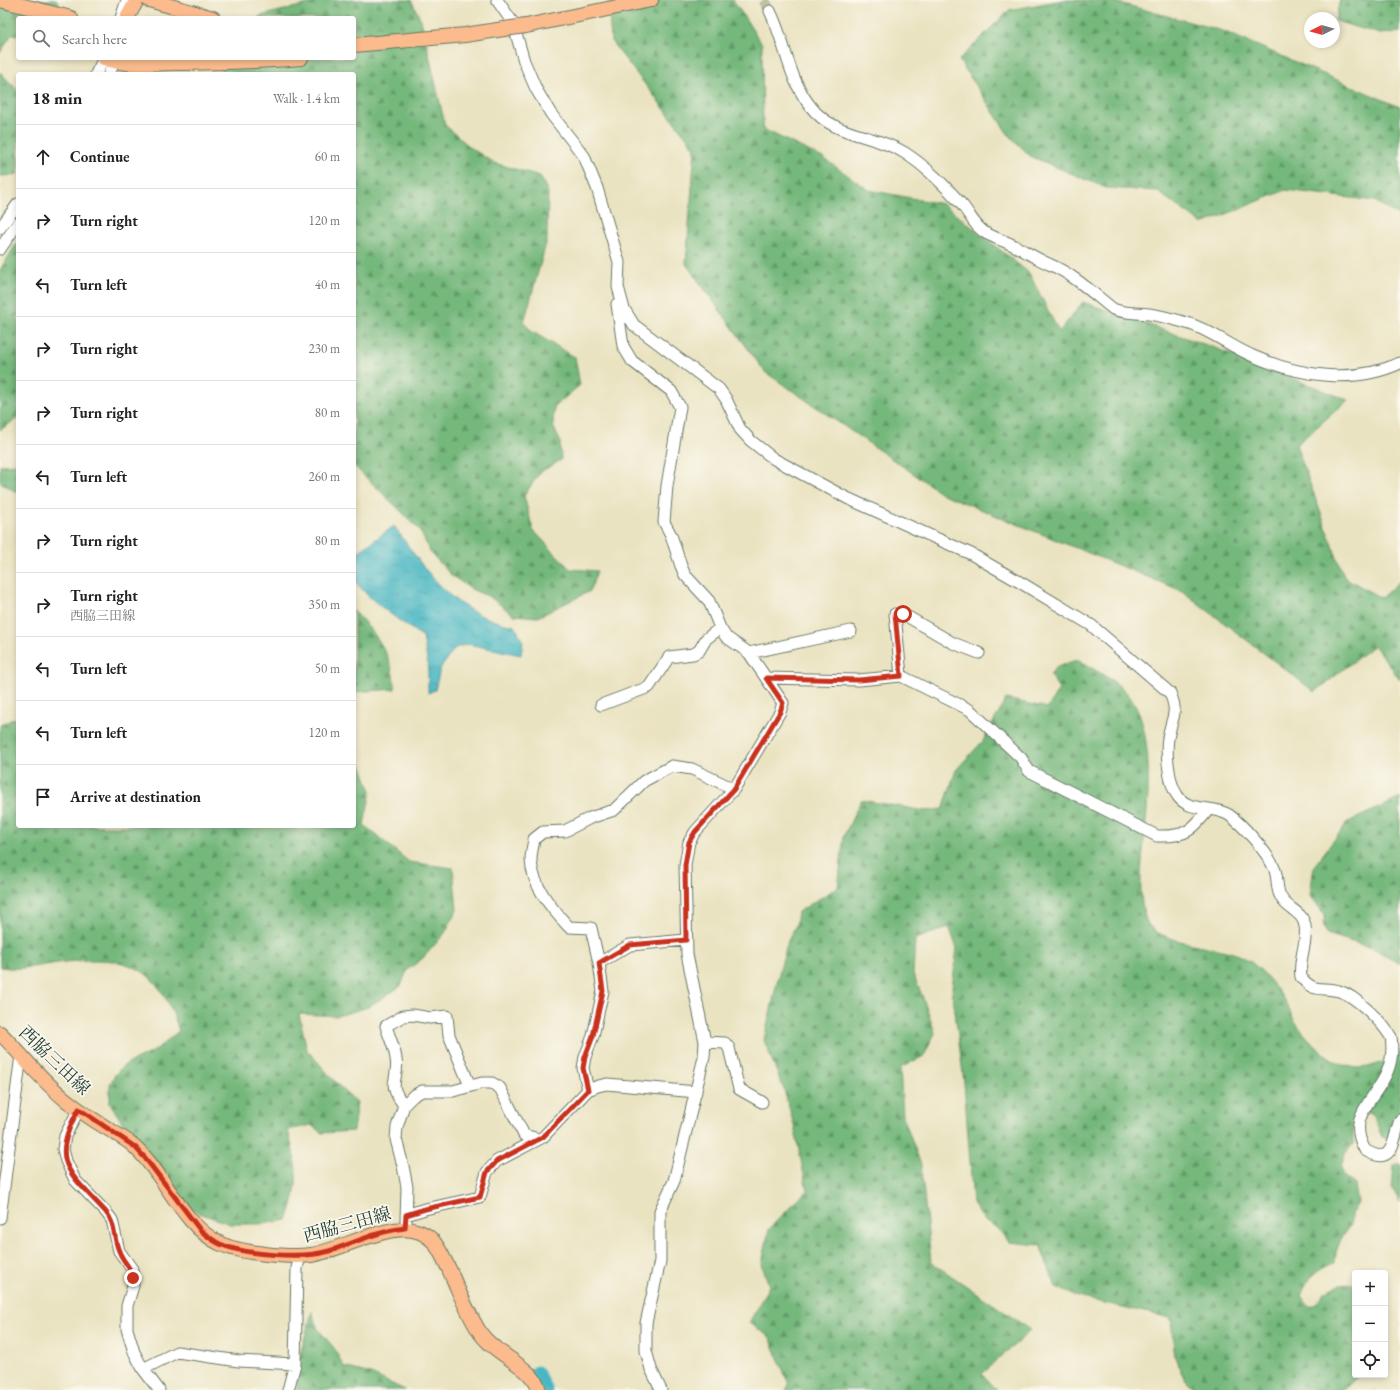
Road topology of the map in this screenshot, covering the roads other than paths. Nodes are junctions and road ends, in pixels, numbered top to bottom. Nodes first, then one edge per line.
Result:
1 (0, 0) edge
2 (127, 0) edge
3 (137, 0) edge
4 (140, 0) edge
5 (149, 0) edge
6 (497, 0) edge
7 (651, 0) edge
8 (770, 11) tunnel mouth
9 (63, 16) edge
10 (122, 16) edge
11 (128, 16) edge
12 (133, 16) edge
13 (206, 16) edge
14 (465, 35) junction
15 (356, 41) edge
16 (380, 44) junction
17 (356, 45) edge
18 (356, 53) edge
19 (261, 60) edge
20 (109, 62) edge
21 (98, 72) edge
22 (16, 207) edge
23 (16, 226) edge
24 (0, 228) edge
25 (0, 249) edge
26 (622, 303) junction
27 (1400, 363) edge
28 (720, 628) junction
29 (851, 631) dead end
30 (749, 653) junction
31 (979, 653) dead end
32 (901, 676) junction
33 (766, 678) junction
34 (601, 705) dead end
35 (734, 789) junction
36 (1208, 810) junction
37 (686, 940) junction
38 (599, 963) junction
39 (0, 1033) edge
40 (705, 1042) junction
41 (21, 1056) junction
42 (470, 1086) junction
43 (588, 1090) junction
44 (696, 1092) junction
45 (762, 1102) dead end
46 (404, 1105) junction
47 (79, 1109) junction
48 (1400, 1120) edge
49 (539, 1139) junction
50 (0, 1218) edge
51 (405, 1222) junction
52 (300, 1256) junction
53 (295, 1364) junction
54 (143, 1369) junction
55 (159, 1390) edge
56 (288, 1390) edge
57 (539, 1390) edge
58 (661, 1390) edge

1 - 9 main road
2 - 10 street
3 - 11 main road
4 - 12 street
5 - 13 main road
6 - 26 street
7 - 14 main road, bridge
8 - 27 street
14 - 16 main road
14 - 18 main road
15 - 16 main road
16 - 17 main road
19 - 20 main road
20 - 21 street
22 - 24 street
23 - 25 street
26 - 28 street
26 - 36 street
28 - 30 street
28 - 34 street
29 - 30 street
30 - 33 street
31 - 32 street
32 - 33 street
32 - 36 street
33 - 35 street
35 - 37 street
35 - 38 street
36 - 48 street
37 - 38 street
37 - 40 street
38 - 43 street
39 - 41 main road, 西脇三田線
40 - 44 street
40 - 45 street
41 - 47 main road, 西脇三田線
41 - 50 street
42 - 46 street
42 - 46 street
42 - 49 street
43 - 44 street
43 - 49 street
44 - 58 street
46 - 51 street
47 - 52 main road, 西脇三田線
47 - 54 street
49 - 51 street
51 - 52 main road, 西脇三田線
51 - 57 main road, 西脇三田線
52 - 53 street
53 - 54 street
53 - 56 street
54 - 55 street

